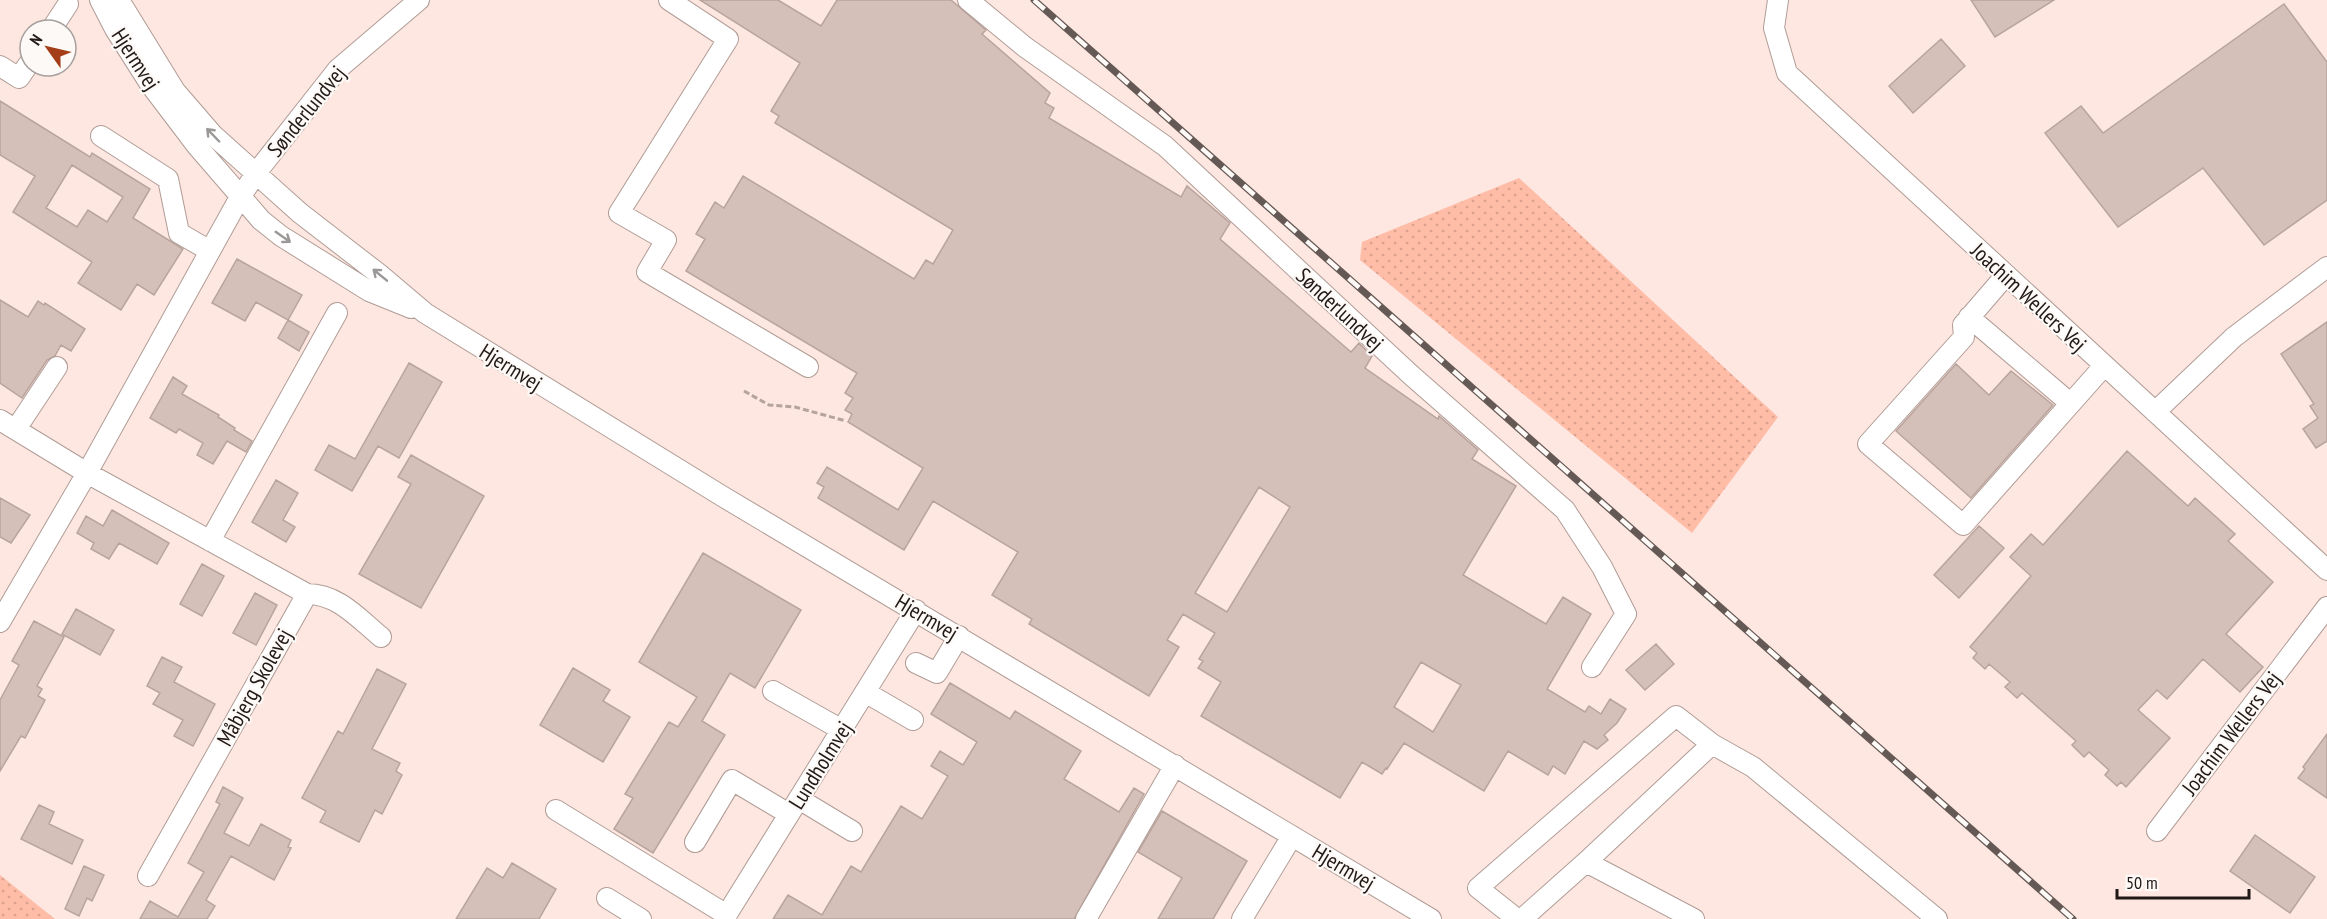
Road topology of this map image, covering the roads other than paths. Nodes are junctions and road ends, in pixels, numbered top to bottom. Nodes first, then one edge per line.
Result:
1 (100, 0) edge
2 (119, 0) edge
3 (669, 0) edge
4 (968, 0) edge
5 (1778, 0) edge
6 (69, 1) edge
7 (415, 1) edge
8 (58, 18) edge
9 (0, 66) edge
10 (18, 77) edge
11 (101, 136) dead end
12 (256, 175) junction
13 (240, 197) junction
14 (210, 251) junction
15 (2327, 267) edge
16 (2006, 275) junction
17 (337, 313) dead end
18 (425, 313) junction
19 (1969, 318) junction
20 (2104, 366) junction
21 (57, 367) dead end
22 (808, 367) dead end
23 (2070, 403) junction
24 (2155, 412) junction
25 (8, 425) edge
26 (87, 473) junction
27 (210, 541) junction
28 (2327, 570) edge
29 (307, 594) junction
30 (2327, 608) edge
31 (916, 610) junction
32 (0, 622) edge
33 (959, 636) junction
34 (381, 637) dead end
35 (916, 663) dead end
36 (1592, 667) dead end
37 (773, 691) dead end
38 (865, 692) junction
39 (913, 720) dead end
40 (842, 730) junction
41 (1712, 744) junction
42 (1174, 765) junction
43 (794, 807) junction
44 (556, 810) dead end
45 (852, 831) dead end
46 (2157, 831) dead end
47 (1292, 836) junction
48 (695, 842) dead end
49 (1586, 862) junction
50 (148, 876) dead end
51 (607, 898) dead end
52 (725, 917) edge
53 (641, 919) edge
54 (1086, 919) edge
55 (1242, 919) edge
56 (1431, 919) edge
57 (1517, 919) edge
58 (1522, 919) edge
59 (1694, 919) edge
60 (1937, 919) edge

1 - 13 street, Hjermvej
12 -> 2 street, Hjermvej
3 - 22 street
4 - 36 street, Sønderlundvej
5 - 16 street, Joachim Wellers Vej
6 - 8 street
7 - 12 street, Sønderlundvej
9 - 10 street
11 - 14 street
12 - 13 street
18 -> 12 street, Hjermvej
13 - 14 street
13 -> 18 street, Hjermvej
14 - 26 street
15 - 24 street
16 - 19 street
16 - 20 street, Joachim Wellers Vej
17 - 27 street
18 - 31 street, Hjermvej
19 - 23 street
19 - 23 street
20 - 23 street
20 - 24 street, Joachim Wellers Vej
21 - 25 street
24 - 28 street, Joachim Wellers Vej
25 - 26 street
26 - 27 street
26 - 32 street
27 - 29 street
29 - 34 street
29 - 50 street, Måbjerg Skolevej
30 - 46 street, Joachim Wellers Vej
31 - 33 street, Hjermvej
31 - 38 street, Lundholmvej
33 - 35 street
33 - 42 street, Hjermvej
37 - 40 street
38 - 39 street
38 - 40 street, Lundholmvej
40 - 43 street, Lundholmvej
41 - 49 street
41 - 57 street
41 - 60 street
42 - 47 street, Hjermvej
42 - 54 street
43 - 45 street
43 - 48 street
43 - 52 street, Lundholmvej
44 - 52 street
47 - 55 street
47 - 56 street, Hjermvej
49 - 58 street
49 - 59 street
51 - 53 street

